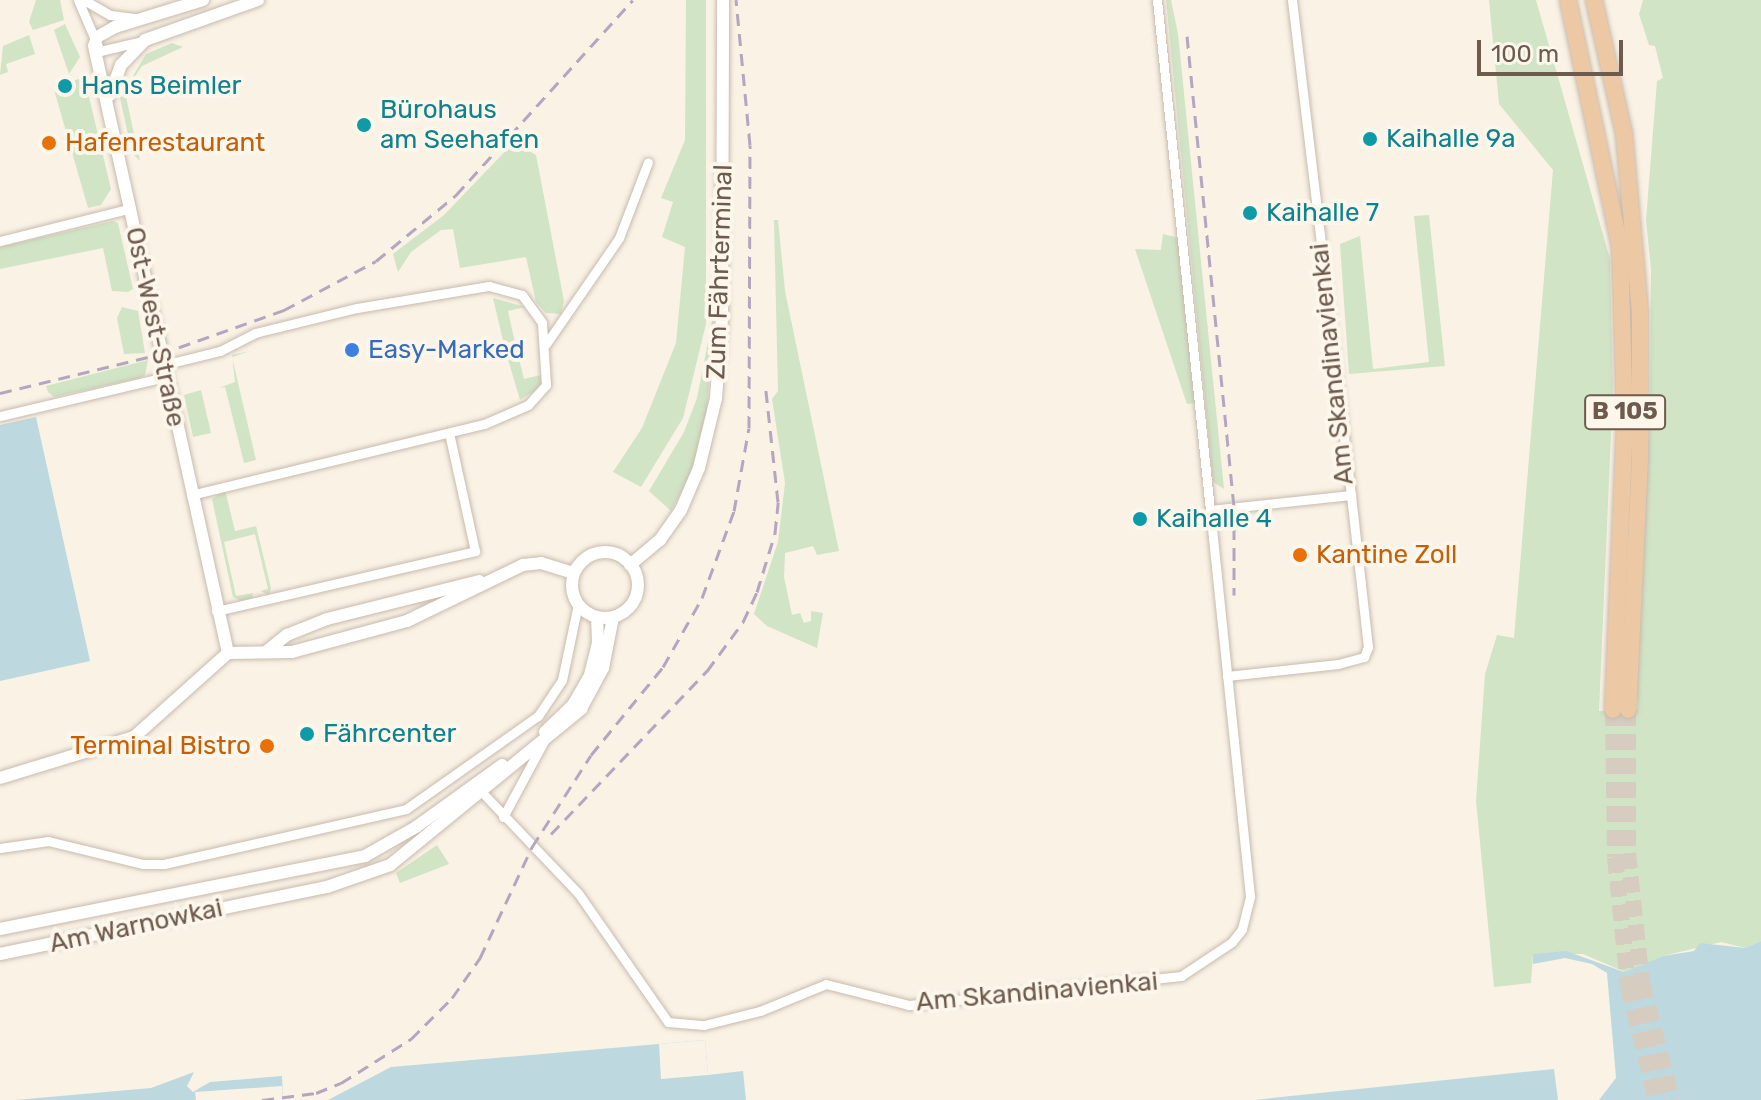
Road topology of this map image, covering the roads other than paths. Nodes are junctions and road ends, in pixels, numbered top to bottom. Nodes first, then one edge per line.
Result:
1 (81, 0) edge
2 (203, 0) edge
3 (258, 0) edge
4 (1157, 0) edge
5 (1292, 0) edge
6 (1568, 0) edge
7 (1594, 0) edge
8 (722, 4) edge
9 (148, 19) junction
10 (145, 40) junction
11 (94, 46) junction
12 (109, 102) junction
13 (648, 162) dead end
14 (131, 208) junction
15 (0, 241) edge
16 (546, 344) junction
17 (164, 371) junction
18 (0, 416) edge
19 (449, 433) junction
20 (191, 495) junction
21 (1351, 495) junction
22 (1210, 510) junction
23 (630, 565) junction
24 (574, 573) junction
25 (486, 580) junction
26 (578, 604) junction
27 (216, 611) junction
28 (597, 617) junction
29 (613, 617) junction
30 (267, 651) junction
31 (228, 653) junction
32 (1227, 676) junction
33 (544, 741) junction
34 (0, 778) edge
35 (480, 790) junction
36 (503, 817) junction
37 (0, 848) edge
38 (0, 929) edge
39 (0, 954) edge

1 - 9 street
1 - 11 street, Ost-West-Straße
2 - 9 street
3 - 10 street
4 - 22 street, Am Skandinavienkai
5 - 21 street, Am Skandinavienkai
6 - 7 highway, B 105
8 - 23 street, Zum Fährterminal
9 - 11 street
10 - 11 street
10 - 12 street
11 - 12 street, Ost-West-Straße
12 - 14 street, Ost-West-Straße
13 - 16 street
14 - 15 street
14 - 17 street, Ost-West-Straße
16 - 17 street
16 - 19 street
17 - 18 street
17 - 20 street, Ost-West-Straße
19 - 20 street
19 - 27 street
20 - 27 street, Ost-West-Straße
21 - 22 street, Am Skandinavienkai
21 - 32 street
22 - 32 street, Am Skandinavienkai
23 - 24 street
23 - 29 street
24 - 25 street
24 - 26 street
25 - 30 street
25 - 30 street
26 - 28 street
26 - 37 street
27 - 31 street, Ost-West-Straße
28 - 29 street
28 - 35 street
29 - 33 street
30 - 31 street
31 - 34 street
32 - 36 street, Am Skandinavienkai
33 - 35 street
33 - 36 street
35 - 36 street, Am Skandinavienkai
35 - 38 street, Am Warnowkai
35 - 39 street, Am Warnowkai

